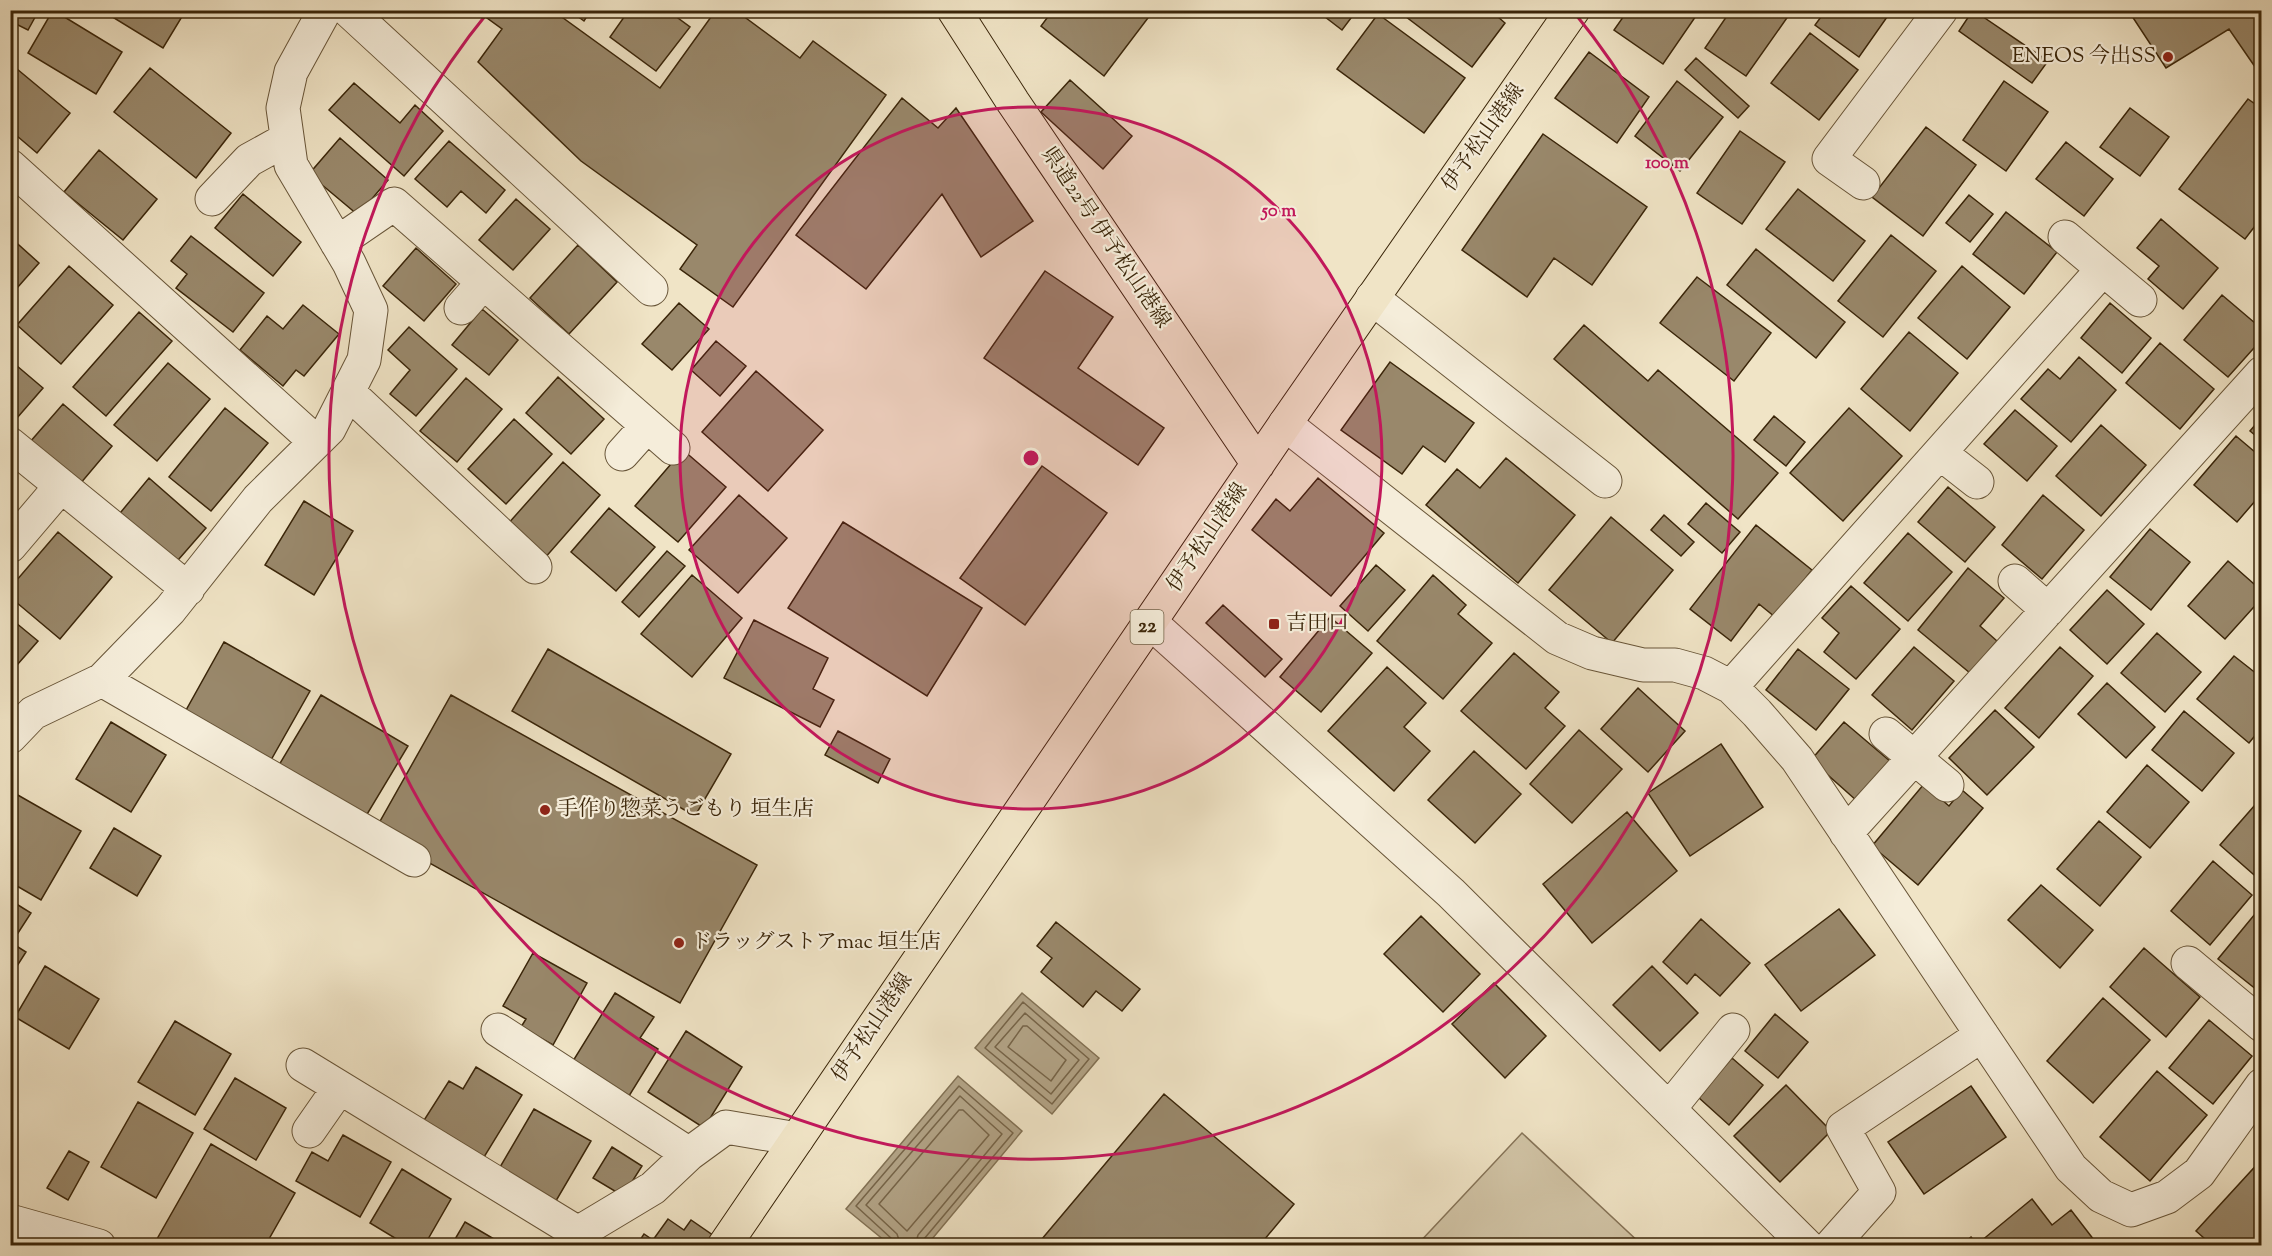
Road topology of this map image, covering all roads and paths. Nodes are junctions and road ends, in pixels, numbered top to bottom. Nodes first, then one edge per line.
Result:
1 (325, 10) edge
2 (348, 10) edge
3 (1572, 10) edge
4 (1941, 10) edge
5 (961, 14) edge
6 (287, 139) junction
7 (10, 166) edge
8 (1863, 183) dead end
9 (212, 199) dead end
10 (2065, 237) dead end
11 (337, 243) junction
12 (2103, 269) junction
13 (483, 283) junction
14 (651, 289) dead end
15 (1372, 298) junction
16 (2140, 300) dead end
17 (461, 308) dead end
18 (2262, 373) edge
19 (348, 392) junction
20 (1285, 424) junction
21 (646, 426) junction
22 (316, 442) junction
23 (10, 444) edge
24 (673, 448) dead end
25 (1940, 453) junction
26 (622, 454) dead end
27 (1258, 464) junction
28 (1605, 481) dead end
29 (1977, 482) dead end
30 (61, 486) junction
31 (10, 546) edge
32 (536, 567) dead end
33 (2015, 581) dead end
34 (188, 589) junction
35 (2048, 609) junction
36 (1150, 622) junction
37 (102, 680) junction
38 (1731, 687) junction
39 (1886, 734) dead end
40 (10, 738) edge
41 (1915, 758) junction
42 (1947, 785) dead end
43 (1846, 833) junction
44 (414, 860) dead end
45 (2188, 963) dead end
46 (2262, 1025) edge
47 (498, 1030) dead end
48 (1733, 1030) dead end
49 (1982, 1035) junction
50 (303, 1065) dead end
51 (2262, 1085) edge
52 (339, 1088) junction
53 (1669, 1109) junction
54 (309, 1131) dead end
55 (797, 1139) junction
56 (688, 1154) junction
57 (10, 1221) edge
58 (573, 1239) edge
59 (99, 1245) edge
60 (724, 1245) edge
61 (1807, 1245) edge
62 (1831, 1245) edge

1 - 6 street
2 - 14 street
3 - 15 main road, 伊予松山港線 / 22
4 - 8 street
5 - 27 main road, 県道22号 伊予松山港線
6 - 9 street
6 - 11 street
7 - 22 street
10 - 12 street
11 - 13 street
11 - 19 street
12 - 16 street
12 - 25 street
13 - 17 street
13 - 21 street
15 - 20 main road, 伊予松山港線 / 22
15 - 28 street
18 - 35 street
19 - 22 street
19 - 32 street
20 - 27 main road, 伊予松山港線 / 22
20 - 38 street
21 - 24 street
21 - 26 street
22 - 34 street
23 - 30 street
25 - 29 street
25 - 38 street
27 - 36 main road, 伊予松山港線 / 22
30 - 31 street
30 - 34 street
33 - 35 street
34 - 37 street
35 - 41 street
36 - 53 street
36 - 55 main road, 伊予松山港線 / 22
37 - 40 street
37 - 44 street
38 - 43 street
39 - 41 street
41 - 42 street
41 - 43 street
43 - 49 street
45 - 46 street
47 - 56 street
48 - 53 street
49 - 51 street
49 - 62 street
50 - 52 street
52 - 54 street
52 - 58 street
53 - 61 street
55 - 56 street
55 - 60 main road, 伊予松山港線 / 22
56 - 58 street
57 - 59 street

